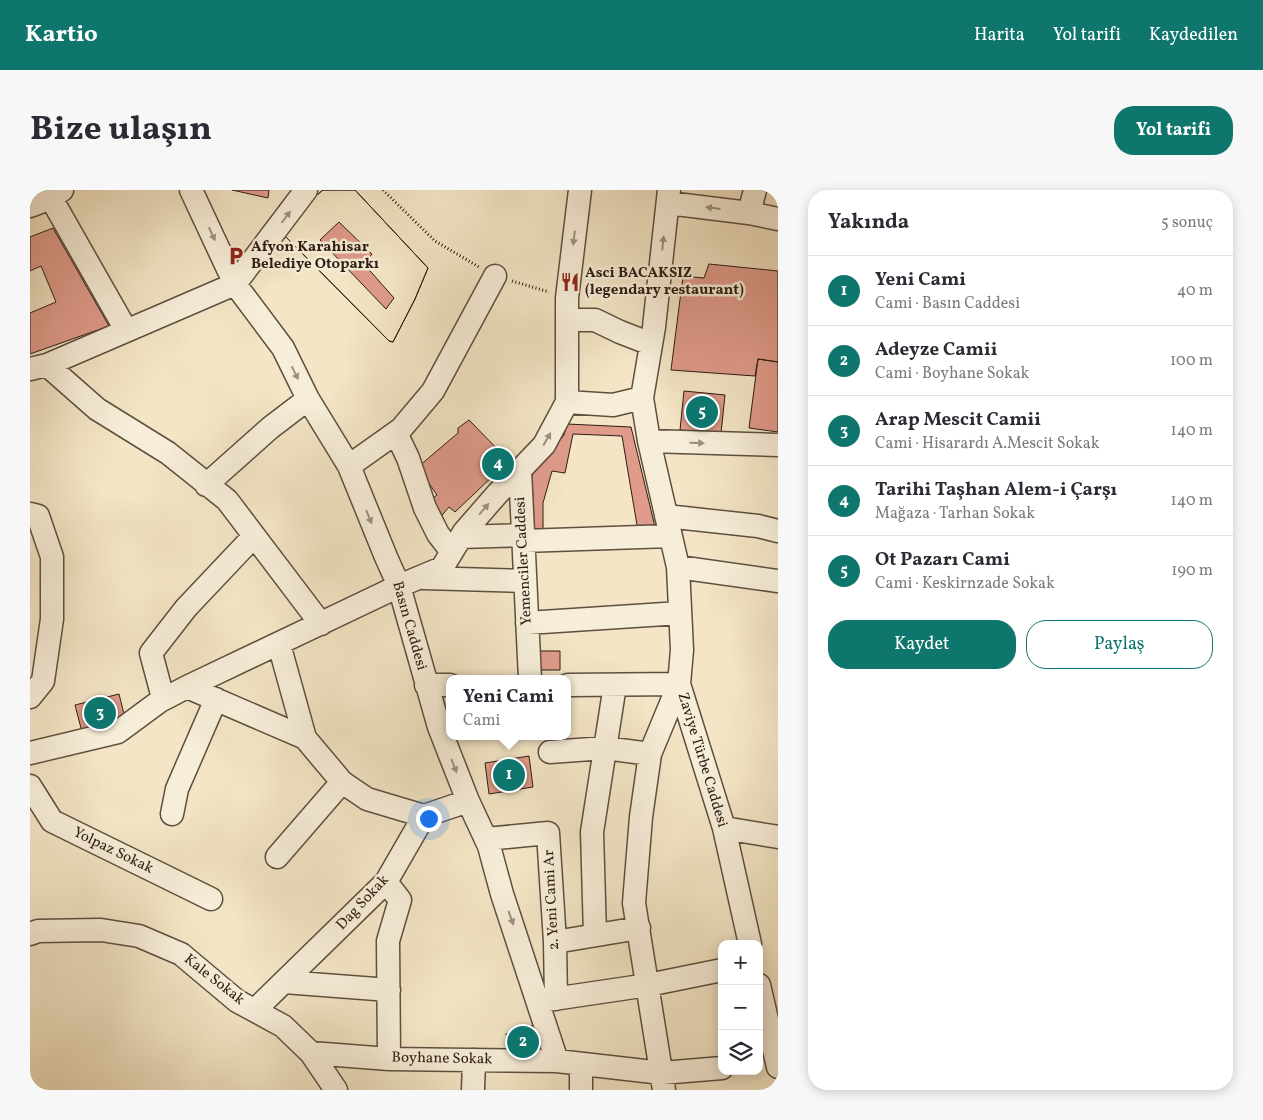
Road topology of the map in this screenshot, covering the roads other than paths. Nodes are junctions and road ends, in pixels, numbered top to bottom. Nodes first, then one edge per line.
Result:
1 (191, 190) edge
2 (306, 190) edge
3 (580, 190) edge
4 (755, 190) edge
5 (54, 193) edge
6 (668, 196) edge
7 (30, 206) edge
8 (749, 213) junction
9 (778, 218) edge
10 (495, 276) road end
11 (235, 284) junction
12 (568, 309) junction
13 (126, 330) junction
14 (651, 344) junction
15 (38, 367) edge
16 (642, 398) junction
17 (308, 399) junction
18 (567, 402) junction
19 (396, 433) junction
20 (649, 441) junction
21 (778, 445) edge
22 (349, 466) junction
23 (520, 470) junction
24 (206, 485) junction
25 (30, 514) edge
26 (668, 526) junction
27 (778, 531) edge
28 (254, 536) junction
29 (523, 538) junction
30 (457, 545) junction
31 (678, 567) junction
32 (525, 581) junction
33 (778, 581) edge
34 (409, 582) junction
35 (680, 613) junction
36 (527, 623) junction
37 (321, 624) junction
38 (279, 644) junction
39 (530, 675) edge
40 (615, 684) junction
41 (678, 684) junction
42 (426, 685) junction
43 (446, 685) edge
44 (571, 685) edge
45 (187, 687) junction
46 (30, 697) edge
47 (164, 698) junction
48 (216, 699) junction
49 (30, 734) edge
50 (305, 738) junction
51 (56, 747) junction
52 (605, 748) junction
53 (550, 752) dead end
54 (30, 753) edge
55 (650, 754) junction
56 (342, 782) junction
57 (30, 786) edge
58 (468, 801) junction
59 (172, 814) dead end
60 (424, 816) junction
61 (724, 828) junction
62 (778, 837) edge
63 (486, 839) junction
64 (277, 857) dead end
65 (386, 882) junction
66 (211, 899) dead end
67 (638, 928) junction
68 (33, 932) edge
69 (595, 935) junction
70 (749, 940) edge
71 (555, 942) junction
72 (718, 971) edge
73 (284, 982) junction
74 (648, 985) junction
75 (389, 990) junction
76 (547, 1000) junction
77 (255, 1010) junction
78 (763, 1012) edge
79 (311, 1052) junction
80 (389, 1059) junction
81 (474, 1060) junction
82 (557, 1061) junction
83 (581, 1064) junction
84 (771, 1066) edge
85 (718, 1069) edge
86 (663, 1082) edge
87 (336, 1090) edge
88 (473, 1090) edge
89 (581, 1090) edge

1 -> 11 street, Basın Caddesi
11 -> 2 street
3 -> 12 street
4 - 8 street
5 - 7 street
5 - 13 street
8 -> 6 street
14 -> 6 street
8 - 9 street
10 - 19 street
11 - 13 street
11 -> 17 street, Basın Caddesi
12 - 14 street
12 - 18 street
13 - 15 street
14 - 16 street
15 - 24 street
16 - 18 street
16 - 20 street
17 - 22 street, Basın Caddesi
17 - 24 street
23 -> 18 street
19 - 22 street
19 - 30 street
20 -> 21 street
20 - 26 street
22 -> 34 street, Basın Caddesi
23 - 29 street, Yemenciler Caddesi
30 -> 23 street
24 - 28 street
25 - 46 street
26 - 27 street
26 - 29 street
26 - 31 street
28 - 37 street
28 - 47 street
29 - 30 street
29 - 32 street, Yemenciler Caddesi
30 - 34 street
31 - 33 street
31 - 35 street
32 - 34 street
32 - 36 street, Yemenciler Caddesi
34 - 37 street
34 - 42 street, Basın Caddesi
35 - 36 street
35 - 41 street
36 - 39 street, Yemenciler Caddesi
37 - 38 street
38 - 45 street
38 - 50 street
40 - 41 street, Zaviye Türbe Caddesi
40 - 44 street, Zaviye Türbe Caddesi
40 - 52 street
41 - 55 street
41 - 61 street, Zaviye Türbe Caddesi
42 - 43 street
42 -> 58 street, Basın Caddesi
45 - 47 street
45 - 48 street
47 - 51 street
48 - 50 street
48 - 59 street
49 - 51 street
50 - 56 street
51 - 54 street
52 - 53 street
52 - 55 street
52 - 69 street
55 - 67 street
56 - 60 street
56 - 64 street
57 - 66 street, Yolpaz Sokak
58 - 60 street
58 - 63 street, Basın Caddesi
60 - 65 street, Dag Sokak
61 - 62 street
61 - 70 street, Zaviye Türbe Caddesi
63 - 71 street, 2. Yeni Cami Ar
63 -> 76 street, Basın Caddesi
65 - 73 street, Dag Sokak
65 - 75 street
67 - 69 street
67 - 74 street
68 - 77 street, Kale Sokak
69 - 71 street
71 - 76 street, 2. Yeni Cami Ar
72 - 74 street
73 - 75 street
73 - 77 street, Dag Sokak
74 - 76 street
74 - 86 street
75 - 80 street
76 - 82 street, Basın Caddesi
77 - 79 street, Kale Sokak
78 - 84 street
79 - 80 street, Boyhane Sokak
79 - 87 street, Kale Sokak
80 - 81 street, Boyhane Sokak
81 - 82 street, Boyhane Sokak
81 - 88 street
82 - 83 street, Boyhane Sokak
83 - 86 street, Boyhane Sokak
83 - 89 street
85 - 86 street, Boyhane Sokak

